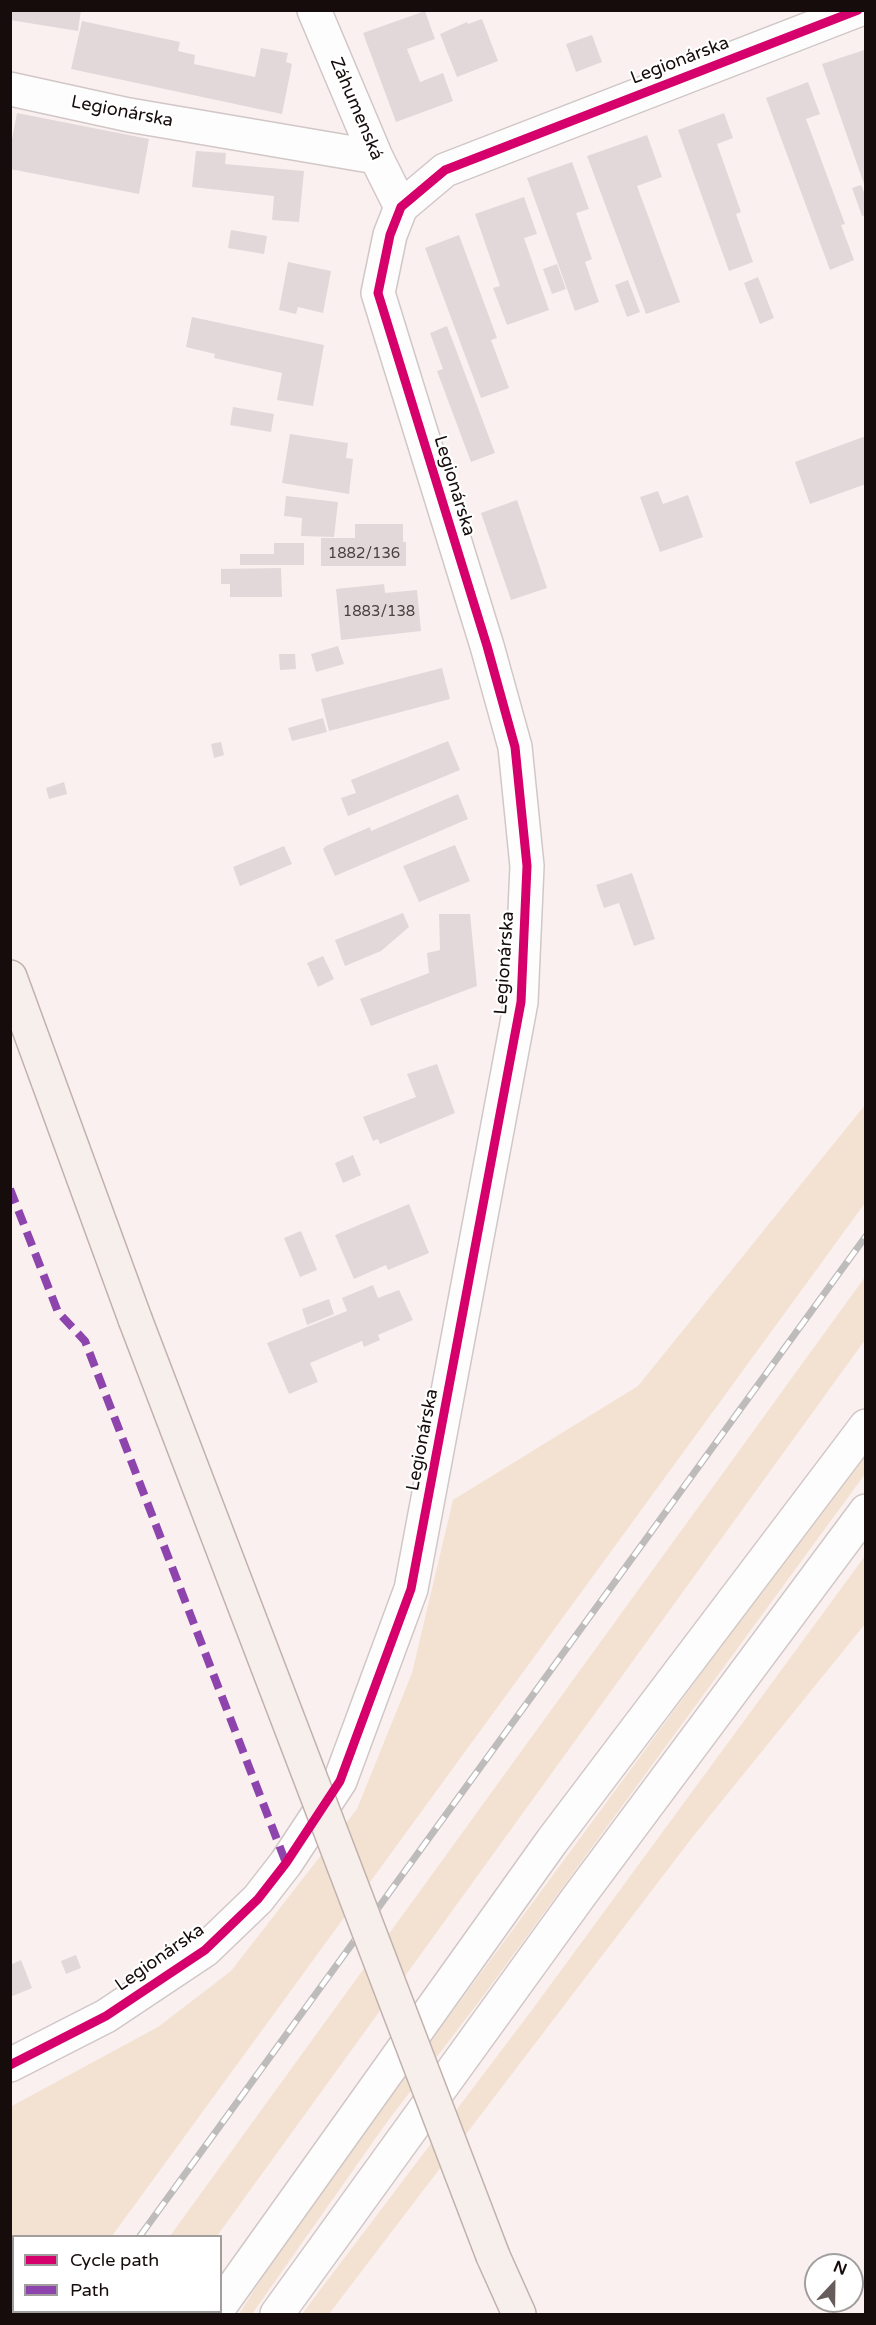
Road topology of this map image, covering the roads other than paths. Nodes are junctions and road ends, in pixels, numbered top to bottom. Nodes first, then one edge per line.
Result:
1 (314, 10) edge
2 (858, 10) edge
3 (10, 89) edge
4 (376, 157) junction
5 (401, 207) junction
6 (10, 977) edge
7 (866, 1426) edge
8 (866, 1511) edge
9 (10, 2065) edge
10 (493, 2256) junction
11 (222, 2303) edge
12 (277, 2314) edge
13 (512, 2314) edge
14 (519, 2314) edge

1 - 4 street, Záhumenská
2 - 5 street, Legionárska
3 - 4 street, Legionárska
4 - 5 street, Záhumenská
5 - 9 street, Legionárska
6 - 10 main road, bridge
7 - 11 street
8 - 12 street
10 - 13 main road
10 - 14 main road

